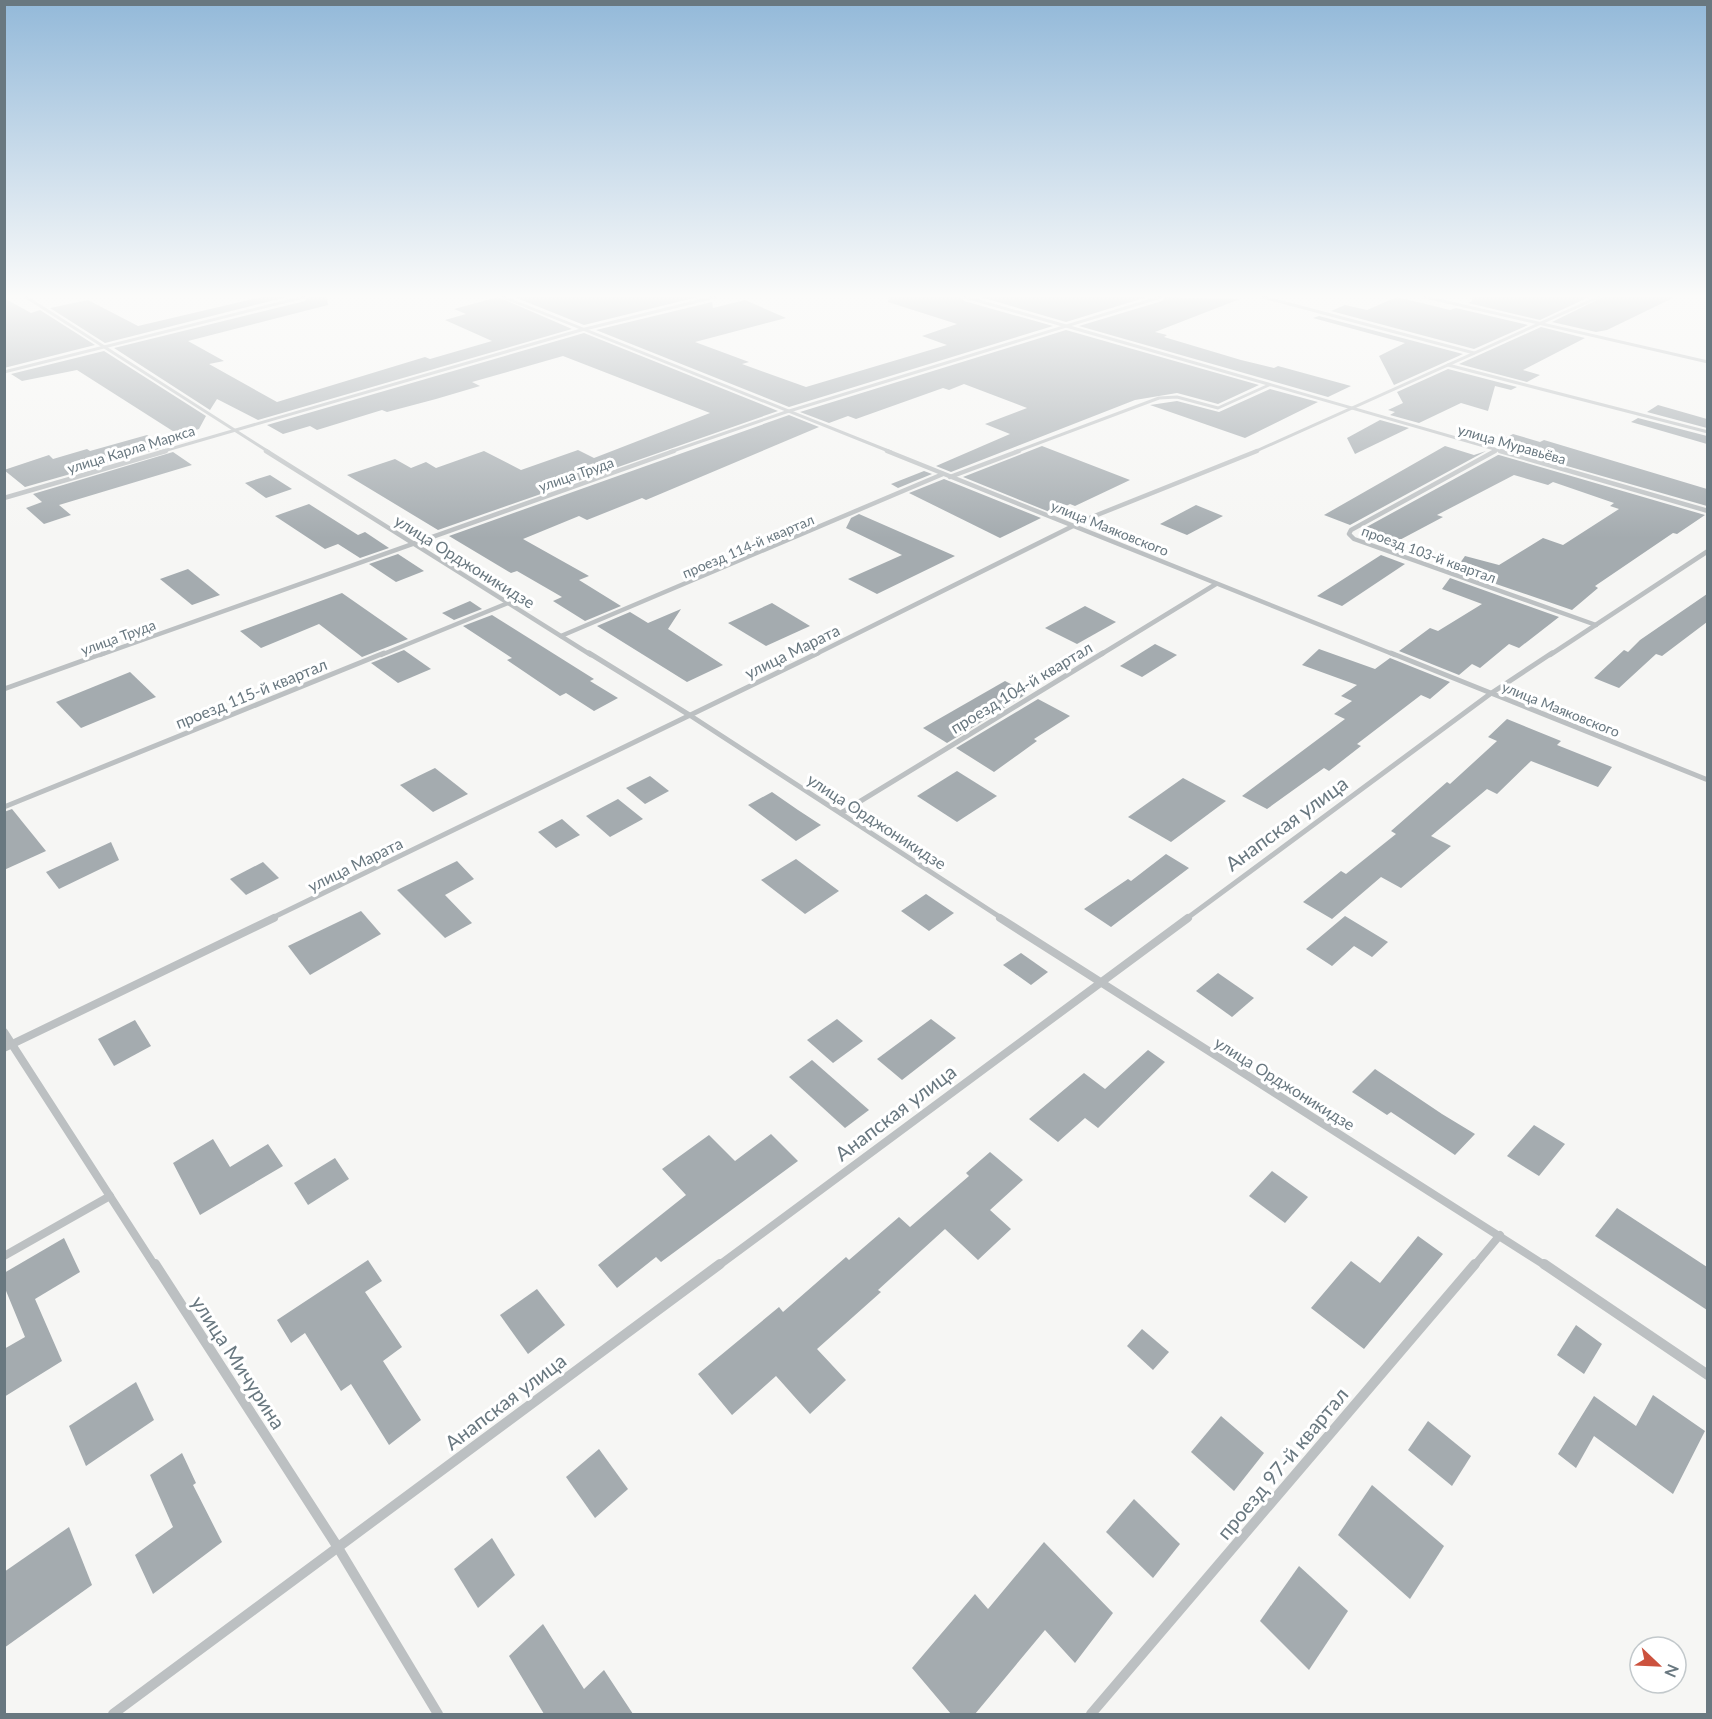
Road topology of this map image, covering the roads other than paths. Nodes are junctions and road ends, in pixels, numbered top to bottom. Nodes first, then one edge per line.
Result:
1 (152, 377) edge
2 (415, 377) edge
3 (699, 377) edge
4 (902, 377) edge
5 (1241, 377) edge
6 (1419, 377) edge
7 (1494, 377) edge
8 (1269, 385) junction
9 (1350, 408) junction
10 (786, 412) junction
11 (230, 430) junction
12 (1707, 432) edge
13 (1497, 450) junction
14 (943, 474) junction
15 (950, 477) junction
16 (4, 498) edge
17 (1707, 511) edge
18 (1074, 526) junction
19 (410, 543) junction
20 (1707, 551) edge
21 (1216, 584) junction
22 (508, 603) junction
23 (1596, 625) junction
24 (561, 636) junction
25 (4, 689) edge
26 (1490, 694) junction
27 (691, 716) junction
28 (1707, 780) edge
29 (4, 807) edge
30 (841, 813) junction
31 (1099, 982) junction
32 (4, 1032) edge
33 (8, 1046) edge
34 (110, 1196) junction
35 (1500, 1235) junction
36 (4, 1256) edge
37 (1707, 1375) edge
38 (337, 1546) junction
39 (113, 1714) edge
40 (438, 1714) edge
41 (1091, 1714) edge

1 - 11 street, улица Орджоникидзе
2 - 11 street, улица Карла Маркса
3 - 10 street, улица Маяковского
4 - 10 street, улица Труда
5 - 8 street, улица Муравьёва
6 - 9 street, улица Марата
7 - 12 street
8 - 9 street, улица Муравьёва
8 - 15 street
9 - 13 street, улица Муравьёва
9 - 18 street, улица Марата
10 - 14 street, улица Маяковского
10 - 19 street, улица Труда
11 - 16 street, улица Карла Маркса
11 - 19 street, улица Орджоникидзе
13 - 17 street, улица Муравьёва
13 - 23 street, проезд 103-й квартал
14 - 15 street, улица Маяковского
14 - 24 street, проезд 114-й квартал
15 - 18 street, улица Маяковского
18 - 21 street, улица Маяковского
18 - 27 street, улица Марата
19 - 22 street, улица Орджоникидзе
19 - 25 street, улица Труда
20 - 23 street, Анапская улица
21 - 26 street, улица Маяковского
21 - 30 street, проезд 104-й квартал
22 - 24 street, улица Орджоникидзе
22 - 29 street, проезд 115-й квартал
23 - 26 street, Анапская улица
24 - 27 street, улица Орджоникидзе
26 - 28 street, улица Маяковского
26 - 31 street, Анапская улица
27 - 30 street, улица Орджоникидзе
27 - 33 street, улица Марата
30 - 31 street, улица Орджоникидзе
31 - 35 street, улица Орджоникидзе
31 - 38 street, Анапская улица
32 - 33 street, улица Мичурина
33 - 34 street, улица Мичурина
34 - 36 street
34 - 38 street, улица Мичурина
35 - 37 street, улица Орджоникидзе
35 - 41 street, проезд 97-й квартал
38 - 39 street, Анапская улица
38 - 40 street, улица Мичурина

